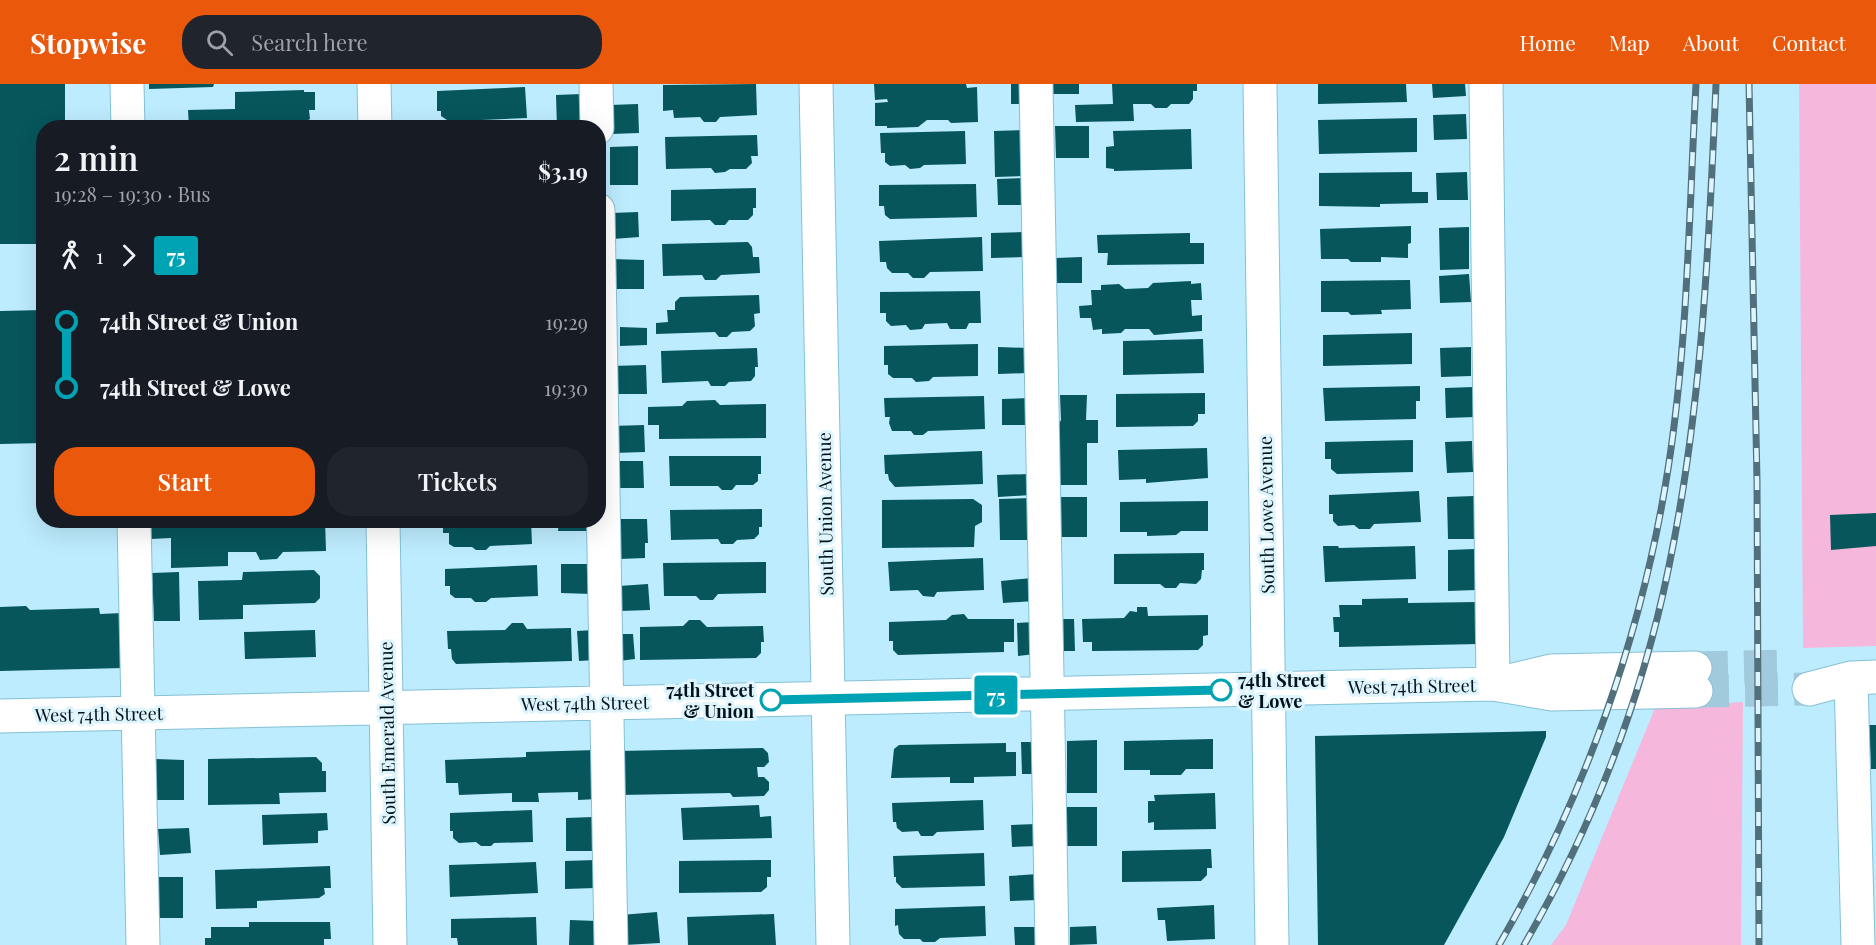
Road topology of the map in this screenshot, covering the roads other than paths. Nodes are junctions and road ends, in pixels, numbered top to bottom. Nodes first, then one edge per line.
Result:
1 (127, 84) edge
2 (374, 84) edge
3 (596, 84) edge
4 (816, 84) edge
5 (1036, 84) edge
6 (1260, 84) edge
7 (1486, 84) edge
8 (128, 120) edge
9 (375, 120) edge
10 (597, 120) edge
11 (135, 528) edge
12 (383, 528) edge
13 (604, 528) edge
14 (1808, 677) tunnel mouth
15 (1864, 677) edge
16 (1696, 680) tunnel mouth
17 (1493, 684) junction
18 (1268, 689) junction
19 (1048, 694) junction
20 (829, 699) junction
21 (607, 703) junction
22 (387, 708) junction
23 (138, 713) junction
24 (0, 716) edge
25 (143, 945) edge
26 (390, 945) edge
27 (611, 945) edge
28 (833, 945) edge
29 (1053, 945) edge
30 (1272, 945) edge
31 (1858, 945) edge

1 - 8 street
2 - 9 street
3 - 10 street
4 - 20 street, South Union Avenue
5 - 19 street
6 - 18 street, South Lowe Avenue
7 - 17 street
11 - 23 street
12 - 22 street, South Emerald Avenue
13 - 21 street
14 - 15 street
15 - 31 street
16 - 17 street, West 74th Street
17 - 18 street, West 74th Street
18 - 19 street, West 74th Street
18 - 30 street, South Lowe Avenue
19 - 20 street, West 74th Street
19 - 29 street
20 - 21 street, West 74th Street
20 - 28 street, South Union Avenue
21 - 22 street, West 74th Street
21 - 27 street
22 - 23 street, West 74th Street
22 - 26 street, South Emerald Avenue
23 - 24 street, West 74th Street
23 - 25 street

